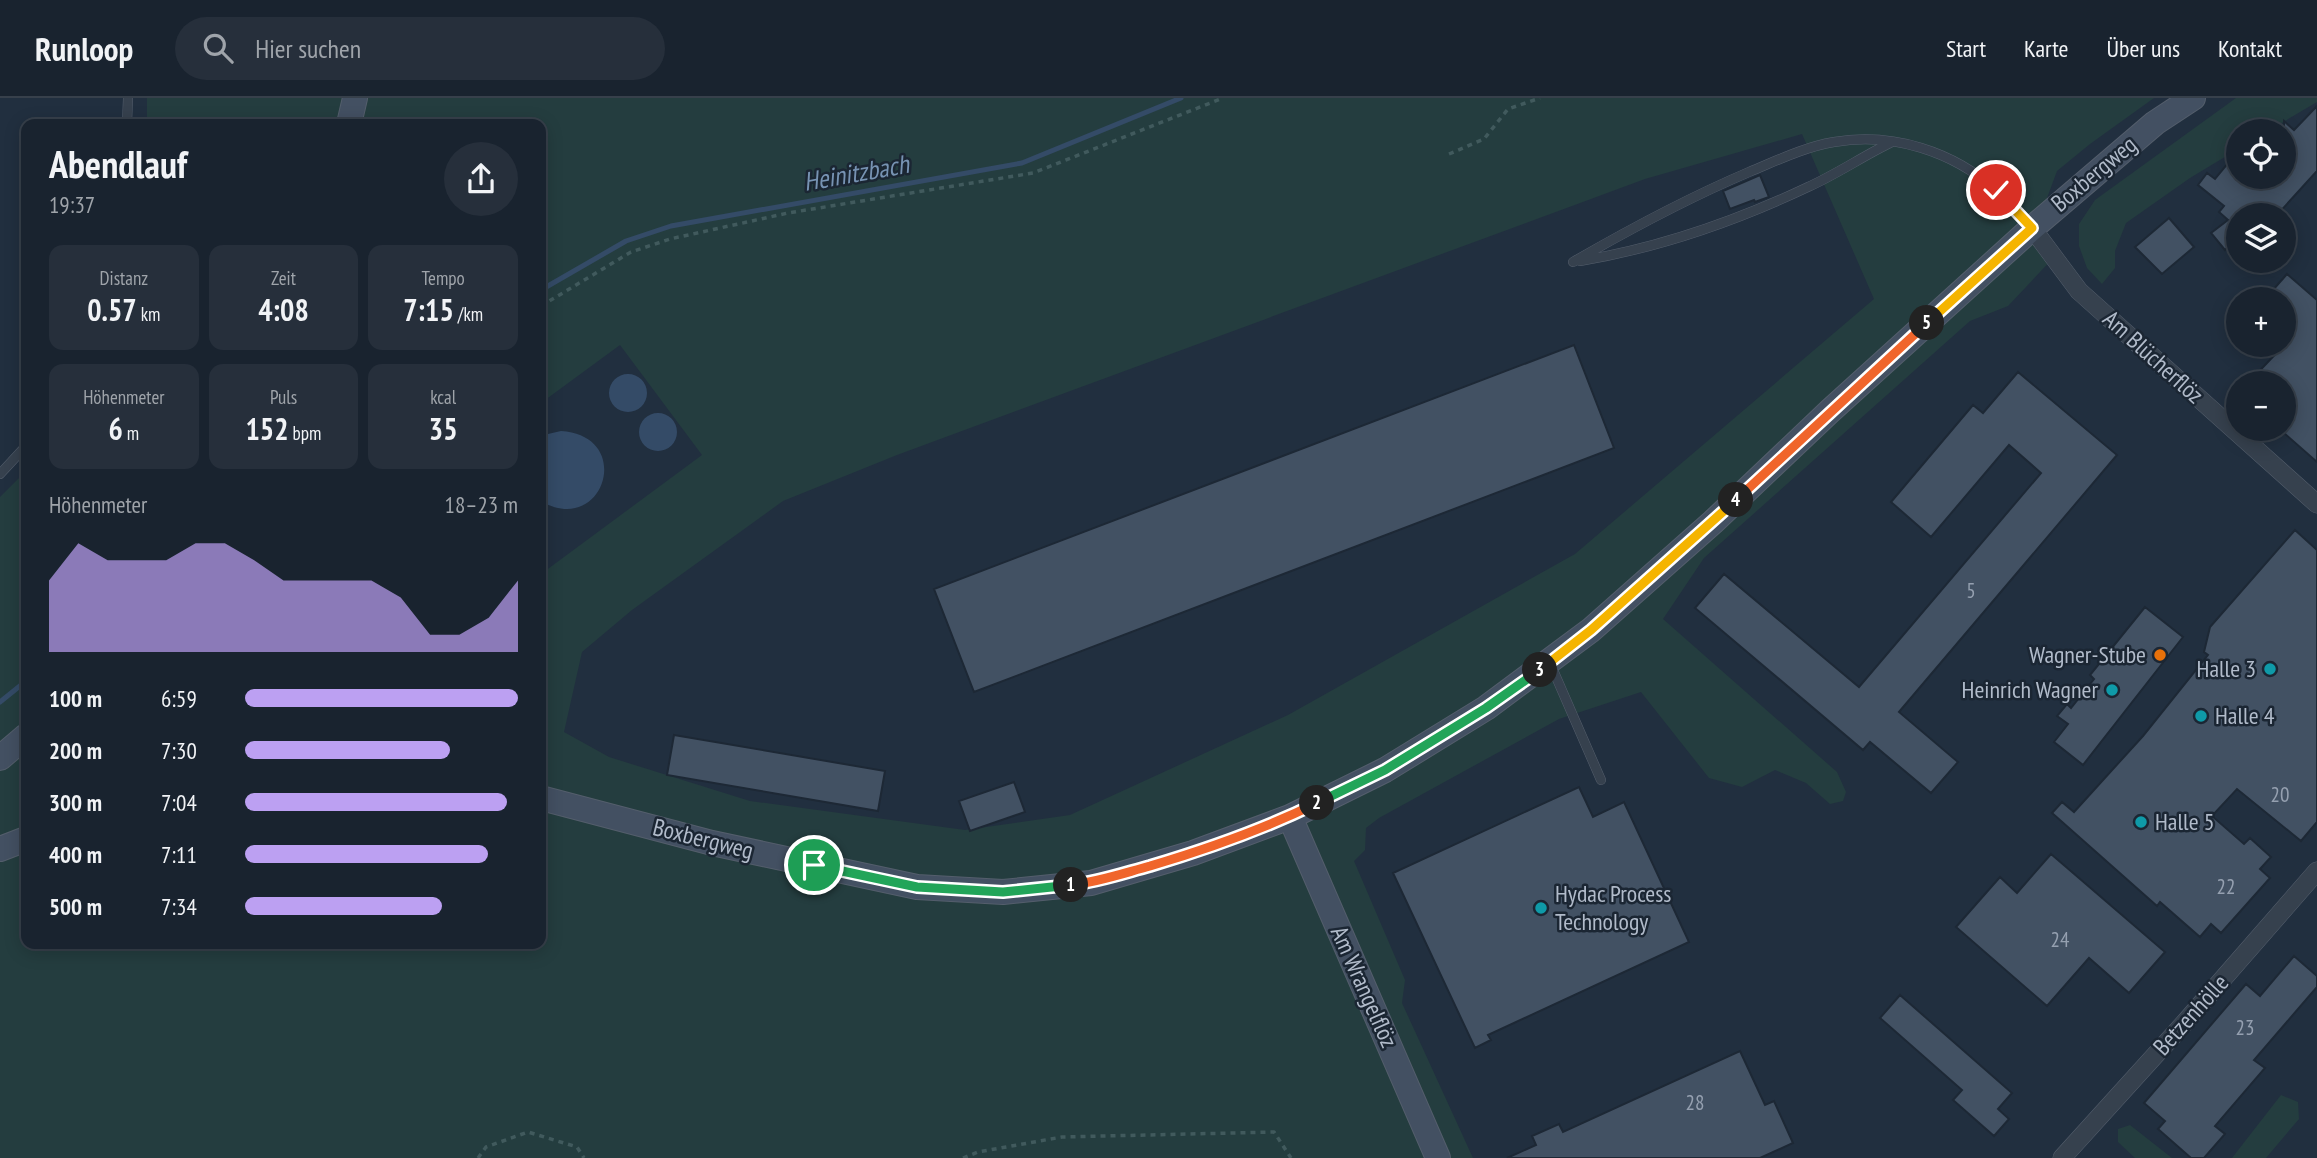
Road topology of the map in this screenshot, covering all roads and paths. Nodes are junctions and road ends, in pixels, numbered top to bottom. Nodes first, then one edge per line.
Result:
1 (128, 98) edge
2 (355, 98) edge
3 (1223, 98) edge
4 (1540, 98) edge
5 (2193, 98) edge
6 (127, 119) edge
7 (350, 119) edge
8 (1894, 141) junction
9 (1449, 154) dead end
10 (2032, 228) junction
11 (546, 303) edge
12 (21, 451) edge
13 (0, 474) edge
14 (2317, 504) edge
15 (1550, 662) junction
16 (21, 740) edge
17 (0, 758) edge
18 (1601, 780) dead end
19 (546, 799) edge
20 (1290, 817) junction
21 (21, 841) edge
22 (0, 849) edge
23 (2317, 871) edge
24 (478, 1158) edge
25 (584, 1158) edge
26 (962, 1158) edge
27 (1291, 1158) edge
28 (1438, 1158) edge
29 (2062, 1158) edge

1 - 6 lane
2 - 7 street
3 - 11 path
4 - 9 path
5 - 10 street, Boxbergweg
8 - 8 lane
8 - 10 lane
10 - 14 street, Am Blücherflöz
10 - 15 street, Boxbergweg
12 - 13 lane
15 - 18 lane
15 - 20 street, Boxbergweg
16 - 17 street
19 - 20 street, Boxbergweg
20 - 28 street, Am Wrangelflöz
21 - 22 street
23 - 29 street, Betzenhölle
24 - 25 path
26 - 27 path

